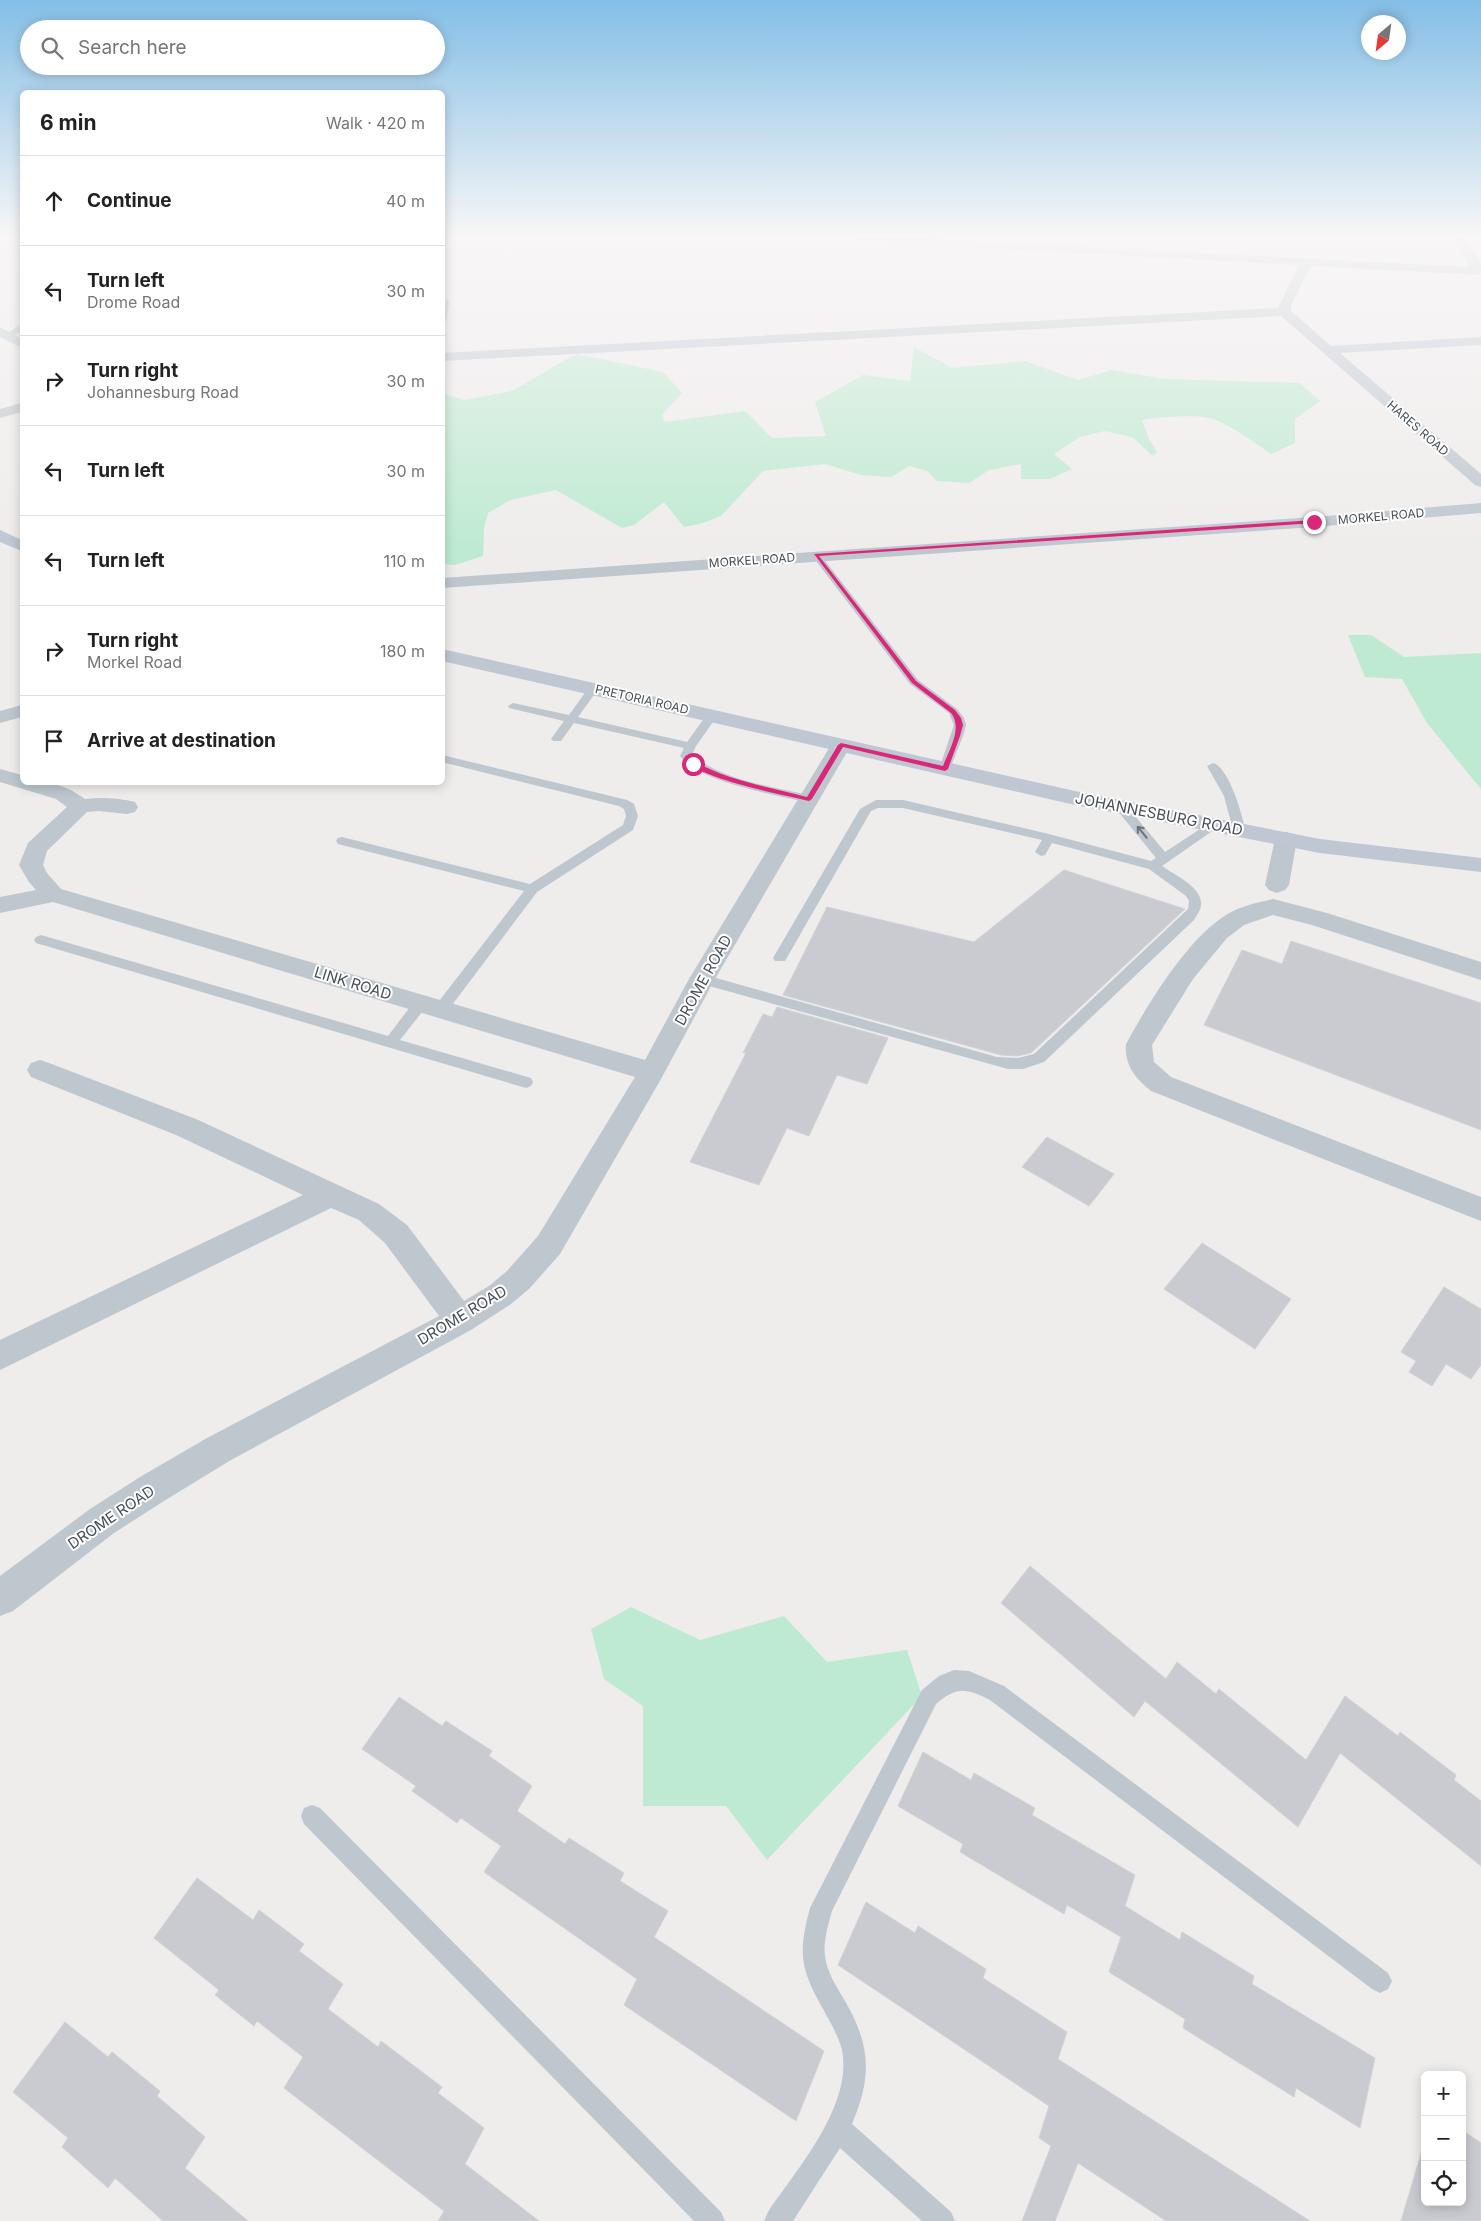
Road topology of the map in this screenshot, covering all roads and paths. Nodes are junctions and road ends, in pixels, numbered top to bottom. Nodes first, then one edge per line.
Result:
1 (729, 342) edge
2 (1318, 342) edge
3 (1470, 342) edge
4 (1328, 350) junction
5 (445, 357) edge
6 (20, 408) edge
7 (0, 414) edge
8 (1481, 482) edge
9 (1481, 508) edge
10 (0, 535) edge
11 (20, 545) edge
12 (816, 555) junction
13 (445, 582) edge
14 (445, 656) edge
15 (594, 688) junction
16 (513, 706) dead end
17 (20, 712) edge
18 (712, 715) junction
19 (0, 717) edge
20 (573, 718) junction
21 (557, 739) dead end
22 (841, 745) junction
23 (690, 746) junction
24 (445, 759) edge
25 (1213, 766) dead end
26 (945, 769) junction
27 (0, 775) edge
28 (20, 780) edge
29 (36, 785) edge
30 (809, 799) junction
31 (81, 806) junction
32 (127, 807) dead end
33 (1121, 807) junction
34 (1216, 825) junction
35 (1239, 830) junction
36 (1049, 838) junction
37 (1286, 839) junction
38 (342, 841) dead end
39 (1041, 852) dead end
40 (1158, 862) junction
41 (1481, 865) edge
42 (532, 889) junction
43 (53, 894) junction
44 (1275, 898) junction
45 (0, 905) edge
46 (41, 940) dead end
47 (780, 958) dead end
48 (1481, 971) edge
49 (702, 979) junction
50 (431, 1006) junction
51 (391, 1042) junction
52 (40, 1070) dead end
53 (652, 1072) junction
54 (526, 1082) dead end
55 (332, 1194) junction
56 (1481, 1209) edge
57 (460, 1320) junction
58 (0, 1356) edge
59 (0, 1598) edge
60 (312, 1816) dead end
61 (1380, 1981) dead end
62 (838, 2129) junction
63 (712, 2221) edge
64 (777, 2221) edge
65 (942, 2221) edge

1 - 5 street
2 - 4 street, HARES ROAD
3 - 4 street
4 - 8 street, HARES ROAD
6 - 7 street
9 - 12 street, MORKEL ROAD
10 - 11 main road
12 - 13 street, MORKEL ROAD
12 - 26 lane
14 - 15 main road, PRETORIA ROAD
15 - 18 main road, PRETORIA ROAD
15 - 20 lane
16 - 20 lane
17 - 19 street
18 - 22 main road, PRETORIA ROAD
18 - 23 lane
20 - 21 lane
20 - 23 lane
22 - 26 main road, JOHANNESBURG ROAD
22 - 30 street, DROME ROAD
23 - 30 lane
24 - 42 lane
25 - 35 lane
26 - 33 main road, JOHANNESBURG ROAD
27 - 28 street
29 - 31 street
30 - 49 street, DROME ROAD
31 - 32 street
31 - 43 street
33 - 34 main road, JOHANNESBURG ROAD
40 -> 33 lane
34 - 35 main road, JOHANNESBURG ROAD
34 - 40 lane
35 - 37 main road, JOHANNESBURG ROAD
36 - 39 lane
36 - 40 lane
36 - 47 lane
37 - 41 main road, JOHANNESBURG ROAD
37 - 44 street
38 - 42 lane
40 - 49 lane
42 - 50 lane
43 - 45 street
43 - 50 street, LINK ROAD
44 - 48 street
44 - 56 street
46 - 51 lane
49 - 53 street, DROME ROAD
50 - 51 lane
50 - 53 street, LINK ROAD
51 - 54 lane
52 - 55 street
53 - 57 street, DROME ROAD
55 - 57 street
55 - 58 street
57 - 59 street, DROME ROAD
60 - 63 lane
61 - 62 lane
62 - 64 lane
62 - 65 lane

